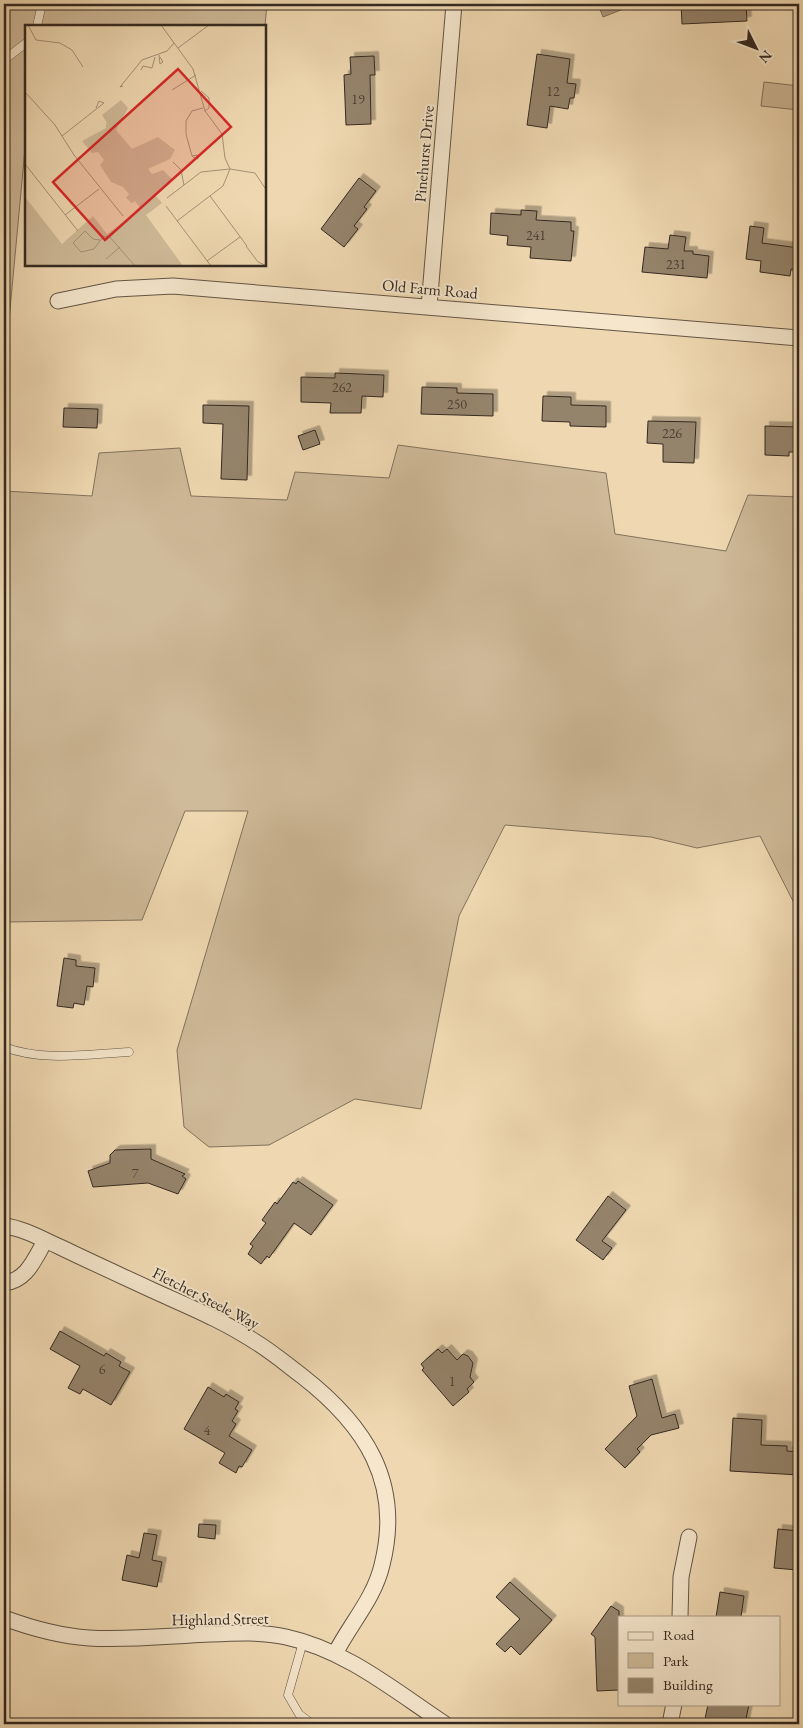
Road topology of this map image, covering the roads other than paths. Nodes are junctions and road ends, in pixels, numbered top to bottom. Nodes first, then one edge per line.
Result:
1 (42, 4) edge
2 (454, 4) edge
3 (37, 25) edge
4 (25, 43) edge
5 (4, 60) edge
6 (58, 301) dead end
7 (429, 307) junction
8 (799, 338) edge
9 (4, 1047) edge
10 (129, 1052) dead end
11 (9, 1227) edge
12 (45, 1241) junction
13 (4, 1283) edge
14 (689, 1537) dead end
15 (680, 1616) edge
16 (4, 1618) edge
17 (303, 1642) junction
18 (336, 1654) junction
19 (674, 1706) edge
20 (312, 1724) edge
21 (445, 1724) edge
22 (670, 1724) edge

1 - 3 lane
2 - 7 street, Pinehurst Drive
4 - 5 lane
6 - 7 street, Old Farm Road
7 - 8 street, Old Farm Road
9 - 10 lane
11 - 12 street, Fletcher Steele Way
12 - 13 street
12 - 18 street, Fletcher Steele Way
14 - 15 street
16 - 17 street, Highland Street
17 - 18 street, Highland Street
17 - 20 lane
18 - 21 street, Highland Street
19 - 22 street

